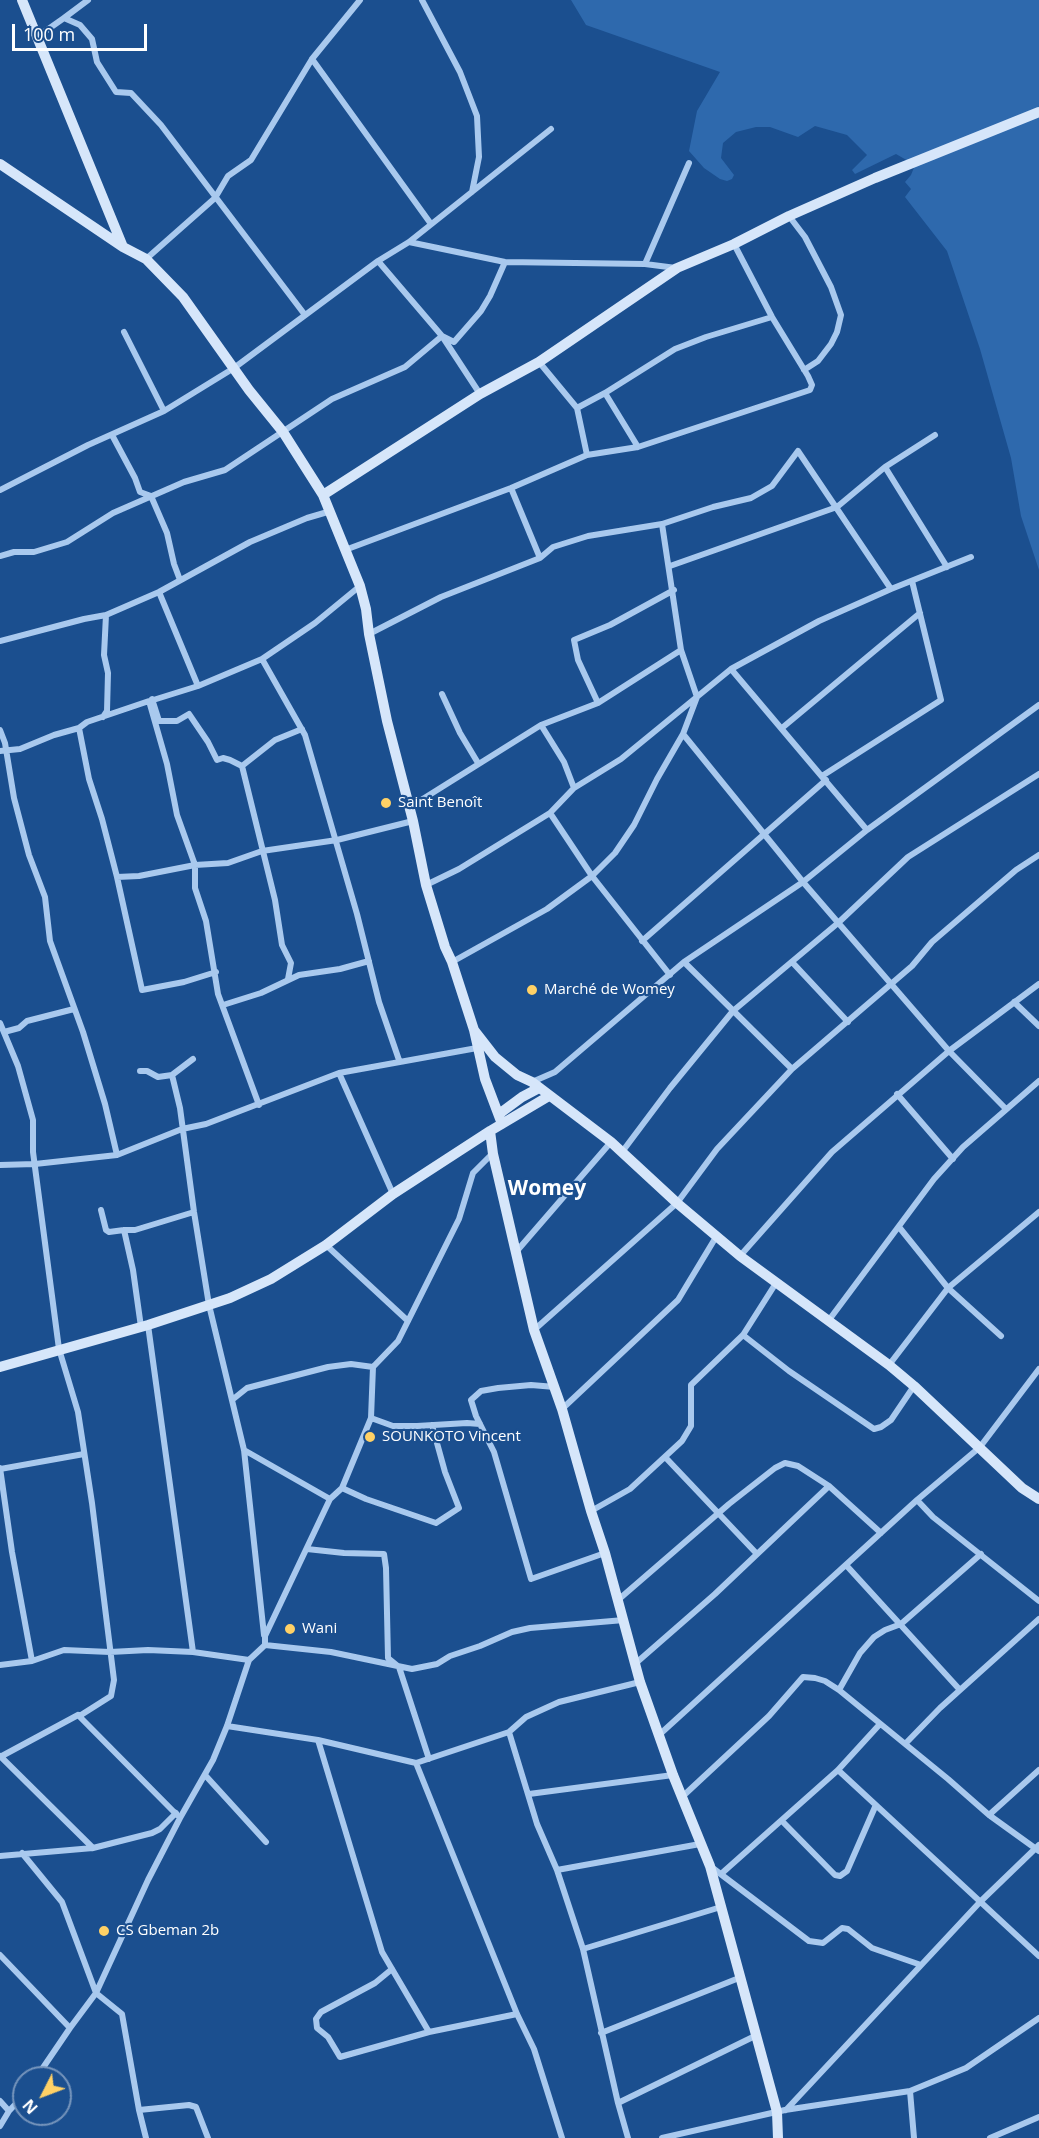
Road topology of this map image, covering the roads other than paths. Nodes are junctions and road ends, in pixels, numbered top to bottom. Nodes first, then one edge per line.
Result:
1 (22, 0) edge
2 (88, 0) edge
3 (360, 0) edge
4 (422, 0) edge
5 (64, 18) junction
6 (37, 37) junction
7 (312, 58) junction
8 (1039, 112) edge
9 (551, 129) dead end
10 (689, 163) dead end
11 (0, 164) edge
12 (472, 192) junction
13 (215, 198) junction
14 (789, 216) junction
15 (431, 224) junction
16 (409, 242) junction
17 (734, 244) junction
18 (123, 247) junction
19 (146, 259) junction
20 (378, 261) junction
21 (505, 262) junction
22 (645, 264) junction
23 (677, 268) junction
24 (305, 315) junction
25 (772, 317) junction
26 (124, 332) dead end
27 (442, 336) junction
28 (539, 362) junction
29 (234, 368) junction
30 (804, 370) junction
31 (605, 393) junction
32 (480, 394) junction
33 (577, 408) junction
34 (165, 411) junction
35 (283, 432) junction
36 (112, 435) junction
37 (935, 435) dead end
38 (638, 447) junction
39 (587, 454) junction
40 (885, 467) junction
41 (511, 488) junction
42 (0, 489) edge
43 (323, 495) junction
44 (151, 496) junction
45 (837, 507) junction
46 (331, 511) junction
47 (662, 524) junction
48 (345, 550) junction
49 (0, 556) edge
50 (971, 557) dead end
51 (540, 558) junction
52 (670, 566) junction
53 (947, 567) junction
54 (180, 580) junction
55 (912, 581) junction
56 (360, 586) junction
57 (891, 589) junction
58 (674, 590) junction
59 (159, 592) junction
60 (920, 613) junction
61 (106, 615) junction
62 (369, 634) junction
63 (0, 641) edge
64 (681, 650) junction
65 (262, 659) junction
66 (731, 669) junction
67 (198, 686) junction
68 (442, 694) dead end
69 (697, 697) junction
70 (150, 700) junction
71 (598, 703) junction
72 (1039, 705) edge
73 (103, 717) junction
74 (541, 724) junction
75 (79, 728) junction
76 (782, 728) junction
77 (302, 729) junction
78 (0, 730) edge
79 (683, 734) junction
80 (3, 751) edge
81 (478, 763) junction
82 (242, 766) junction
83 (1039, 774) edge
84 (824, 778) junction
85 (574, 788) junction
86 (410, 807) junction
87 (550, 813) junction
88 (413, 821) junction
89 (867, 830) junction
90 (764, 833) junction
91 (337, 840) junction
92 (262, 851) junction
93 (1039, 855) edge
94 (195, 866) junction
95 (592, 876) junction
96 (117, 877) junction
97 (804, 882) junction
98 (426, 885) junction
99 (838, 922) junction
100 (642, 941) junction
101 (369, 961) junction
102 (452, 962) junction
103 (684, 962) junction
104 (792, 962) junction
105 (216, 972) junction
106 (670, 975) junction
107 (288, 979) junction
108 (891, 983) junction
109 (1039, 984) edge
110 (1014, 1002) junction
111 (222, 1005) junction
112 (74, 1009) junction
113 (733, 1011) junction
114 (848, 1022) junction
115 (0, 1023) edge
116 (1039, 1026) edge
117 (474, 1030) junction
118 (4, 1032) junction
119 (477, 1048) junction
120 (949, 1051) junction
121 (192, 1059) dead end
122 (399, 1060) junction
123 (792, 1069) junction
124 (141, 1071) dead end
125 (339, 1073) junction
126 (172, 1075) junction
127 (1039, 1081) edge
128 (536, 1085) junction
129 (897, 1094) junction
130 (549, 1096) junction
131 (259, 1104) junction
132 (1006, 1109) junction
133 (500, 1119) junction
134 (182, 1129) junction
135 (490, 1131) junction
136 (610, 1142) junction
137 (622, 1152) junction
138 (493, 1154) junction
139 (117, 1155) junction
140 (953, 1159) junction
141 (35, 1164) junction
142 (0, 1165) edge
143 (393, 1194) junction
144 (677, 1203) junction
145 (101, 1210) dead end
146 (194, 1212) junction
147 (1039, 1212) edge
148 (899, 1227) junction
149 (124, 1230) junction
150 (716, 1237) junction
151 (326, 1245) junction
152 (516, 1252) junction
153 (740, 1256) junction
154 (776, 1284) junction
155 (948, 1288) junction
156 (209, 1305) junction
157 (829, 1320) junction
158 (408, 1321) junction
159 (144, 1326) junction
160 (534, 1330) junction
161 (743, 1335) junction
162 (1001, 1336) dead end
163 (59, 1349) junction
164 (889, 1365) junction
165 (0, 1367) edge
166 (373, 1367) junction
167 (1039, 1370) edge
168 (914, 1386) junction
169 (555, 1387) junction
170 (232, 1400) junction
171 (562, 1409) junction
172 (371, 1418) junction
173 (480, 1424) junction
174 (432, 1425) junction
175 (980, 1447) junction
176 (244, 1450) junction
177 (84, 1454) junction
178 (666, 1458) junction
179 (0, 1468) edge
180 (829, 1486) junction
181 (342, 1488) junction
182 (330, 1499) junction
183 (1039, 1499) edge
184 (917, 1500) junction
185 (591, 1511) junction
186 (719, 1514) junction
187 (881, 1533) junction
188 (307, 1549) junction
189 (605, 1554) junction
190 (757, 1554) junction
191 (981, 1554) junction
192 (846, 1565) junction
193 (618, 1600) junction
194 (1039, 1601) edge
195 (1039, 1619) edge
196 (624, 1620) junction
197 (901, 1624) junction
198 (265, 1635) junction
199 (265, 1645) junction
200 (110, 1652) junction
201 (193, 1653) junction
202 (249, 1660) junction
203 (32, 1661) junction
204 (636, 1663) junction
205 (0, 1665) edge
206 (399, 1667) junction
207 (640, 1682) junction
208 (839, 1690) junction
209 (960, 1690) junction
210 (78, 1715) junction
211 (880, 1724) junction
212 (228, 1726) junction
213 (508, 1732) junction
214 (659, 1735) junction
215 (318, 1740) junction
216 (906, 1743) junction
217 (0, 1756) edge
218 (429, 1759) junction
219 (416, 1763) junction
220 (838, 1770) junction
221 (1039, 1770) edge
222 (205, 1775) junction
223 (673, 1775) junction
224 (529, 1794) junction
225 (682, 1797) junction
226 (875, 1806) junction
227 (989, 1815) junction
228 (178, 1816) junction
229 (782, 1821) junction
230 (266, 1842) dead end
231 (700, 1844) junction
232 (93, 1848) junction
233 (1037, 1848) edge
234 (22, 1853) junction
235 (0, 1856) edge
236 (710, 1866) junction
237 (557, 1870) junction
238 (721, 1874) junction
239 (981, 1902) junction
240 (721, 1907) junction
241 (583, 1949) junction
242 (0, 1955) edge
243 (1039, 1956) edge
244 (921, 1965) junction
245 (392, 1969) junction
246 (739, 1978) junction
247 (96, 1993) junction
248 (517, 2014) junction
249 (1039, 2018) edge
250 (70, 2028) junction
251 (429, 2032) junction
252 (601, 2033) junction
253 (756, 2036) junction
254 (44, 2066) edge
255 (910, 2091) junction
256 (0, 2101) edge
257 (618, 2103) junction
258 (12, 2108) edge
259 (139, 2110) junction
260 (9, 2111) junction
261 (781, 2111) junction
262 (1039, 2117) edge
263 (0, 2126) edge
264 (146, 2138) edge
265 (208, 2138) edge
266 (562, 2138) edge
267 (628, 2138) edge
268 (662, 2138) edge
269 (778, 2138) edge
270 (914, 2138) edge
271 (990, 2138) edge

1 - 6 main road
2 - 5 street
3 - 7 street
4 - 12 street
5 - 6 street
5 - 13 street
6 - 18 main road
7 - 13 street
7 - 15 street
8 - 14 main road
9 - 12 street
10 - 22 street
11 - 18 main road
12 - 15 street
13 - 19 street
13 - 24 street
14 - 17 main road
14 - 30 street
15 - 16 street
16 - 20 street
16 - 21 street
17 - 23 main road
17 - 25 street
18 - 19 main road
19 - 29 main road
20 - 24 street
20 - 27 street
21 - 22 street
21 - 27 street
22 - 23 street
23 - 28 main road
24 - 29 street
25 - 30 street
25 - 31 street
26 - 34 street
27 - 32 street
27 - 35 street
28 - 32 main road
28 - 33 street
29 - 34 street
29 - 35 main road
30 - 38 street
31 - 33 street
31 - 38 street
32 - 43 main road
33 - 39 street
34 - 36 street
35 - 43 main road
35 - 44 street
36 - 42 street
36 - 44 street
37 - 40 street
38 - 39 street
39 - 41 street
40 - 45 street
40 - 53 street
41 - 48 street
41 - 51 street
43 - 46 main road
44 - 49 street
44 - 54 street
45 - 47 street
45 - 52 street
45 - 57 street
46 - 48 main road
46 - 54 street
47 - 51 street
47 - 52 street
48 - 56 main road
50 - 53 street
51 - 62 street
52 - 58 street
53 - 55 street
54 - 59 street
55 - 57 street
55 - 60 street
56 - 62 main road
56 - 65 street
57 - 66 street
58 - 64 street
58 - 71 street
59 - 61 street
59 - 67 street
60 - 76 street
60 - 84 street
61 - 63 street
61 - 73 street
62 - 86 main road
64 - 69 street
64 - 71 street
65 - 67 street
65 - 77 street
66 - 69 street
66 - 76 street
67 - 70 street
68 - 81 street
69 - 79 street
69 - 85 street
70 - 73 street
70 - 82 street
70 - 94 street
71 - 74 street
72 - 89 street
73 - 75 street
74 - 81 street
74 - 85 street
75 - 80 street
75 - 96 street
76 - 84 street
77 - 82 street
77 - 91 street
78 - 80 street
79 - 90 street
79 - 95 street
80 - 112 street
81 - 86 street
82 - 92 street
83 - 99 street
84 - 89 street
84 - 90 street
85 - 87 street
86 - 88 main road
87 - 95 street
87 - 98 street
88 - 91 street
88 - 98 main road
89 - 97 street
90 - 97 street
90 - 100 street
91 - 92 street
91 - 101 street
92 - 94 street
92 - 107 street
93 - 108 street
94 - 96 street
94 - 105 street
95 - 100 street
95 - 102 street
96 - 105 street
97 - 99 street
97 - 103 street
98 - 102 main road
99 - 104 street
99 - 108 street
100 - 106 street
101 - 107 street
101 - 122 street
102 - 117 main road
103 - 106 street
103 - 113 street
104 - 113 street
104 - 114 street
105 - 111 street
106 - 128 street
107 - 111 street
108 - 114 street
108 - 120 street
109 - 110 street
110 - 116 street
110 - 120 street
111 - 131 street
112 - 118 street
112 - 139 street
113 - 123 street
113 - 137 street
114 - 123 street
115 - 118 street
117 - 119 main road
117 - 128 main road
118 - 141 street
119 - 122 street
119 - 133 main road
120 - 129 street
120 - 132 street
121 - 126 street
122 - 125 street
123 - 144 street
124 - 126 street
125 - 131 street
125 - 143 street
126 - 134 street
127 - 132 street
128 - 130 main road
128 - 133 main road
129 - 140 street
129 - 153 street
130 - 133 main road
130 - 136 main road
131 - 134 street
132 - 140 street
133 - 135 main road
134 - 139 street
134 - 146 street
135 - 138 main road
135 - 143 main road
136 - 137 main road
136 - 152 street
137 - 144 main road
138 - 152 main road
138 - 158 street
139 - 141 street
140 - 148 street
141 - 142 street
141 - 163 street
143 - 151 main road
144 - 150 main road
144 - 160 street
145 - 149 street
146 - 149 street
146 - 156 street
147 - 155 street
148 - 155 street
148 - 157 street
149 - 159 street
150 - 153 main road
150 - 171 street
151 - 156 main road
151 - 158 street
152 - 160 main road
153 - 154 main road
154 - 157 main road
154 - 161 street
155 - 162 street
155 - 164 street
156 - 159 main road
156 - 170 street
157 - 164 main road
158 - 166 street
159 - 163 main road
159 - 201 street
160 - 169 main road
161 - 168 street
161 - 178 street
163 - 165 main road
163 - 177 street
164 - 168 main road
166 - 170 street
166 - 172 street
167 - 175 street
168 - 175 main road
169 - 171 main road
169 - 173 street
170 - 176 street
171 - 185 main road
172 - 174 street
172 - 181 street
173 - 174 street
173 - 189 street
174 - 181 street
175 - 183 main road
175 - 184 street
176 - 182 street
176 - 198 street
177 - 179 street
177 - 200 street
178 - 185 street
178 - 186 street
179 - 203 street
180 - 186 street
180 - 187 street
180 - 190 street
181 - 182 street
182 - 188 street
184 - 187 street
184 - 191 street
185 - 189 main road
186 - 190 street
186 - 193 street
187 - 192 street
188 - 198 street
188 - 206 street
189 - 193 main road
190 - 204 street
191 - 194 street
191 - 197 street
192 - 197 street
192 - 214 street
193 - 196 main road
195 - 209 street
196 - 204 main road
196 - 206 street
197 - 208 street
197 - 209 street
198 - 199 street
199 - 202 street
199 - 206 street
200 - 201 street
200 - 203 street
200 - 210 street
201 - 202 street
202 - 212 street
203 - 205 street
204 - 207 main road
206 - 218 street
207 - 213 street
207 - 214 main road
208 - 211 street
208 - 225 street
209 - 216 street
210 - 217 street
210 - 228 street
211 - 216 street
211 - 220 street
212 - 215 street
212 - 222 street
213 - 218 street
213 - 224 street
214 - 223 main road
215 - 219 street
215 - 245 street
216 - 227 street
217 - 232 street
218 - 219 street
219 - 248 street
220 - 226 street
220 - 229 street
221 - 227 street
222 - 228 street
222 - 230 street
223 - 224 street
223 - 225 main road
224 - 237 street
225 - 231 main road
226 - 229 street
226 - 239 street
227 - 233 street
228 - 232 street
228 - 247 street
229 - 238 street
231 - 236 main road
231 - 237 street
232 - 234 street
233 - 239 street
234 - 235 street
234 - 247 street
236 - 238 street
236 - 240 main road
237 - 241 street
238 - 244 street
239 - 243 street
239 - 244 street
240 - 241 street
240 - 246 main road
241 - 252 street
242 - 250 street
244 - 261 street
245 - 251 street
245 - 251 street
246 - 252 street
246 - 253 main road
247 - 250 street
247 - 259 street
248 - 251 street
248 - 266 street
249 - 255 street
250 - 254 street
252 - 257 street
253 - 257 street
253 - 261 main road
255 - 261 street
255 - 270 street
256 - 260 street
257 - 267 street
258 - 260 street
259 - 264 street
259 - 265 street
260 - 263 street
261 - 268 street
261 - 269 main road
262 - 271 street

